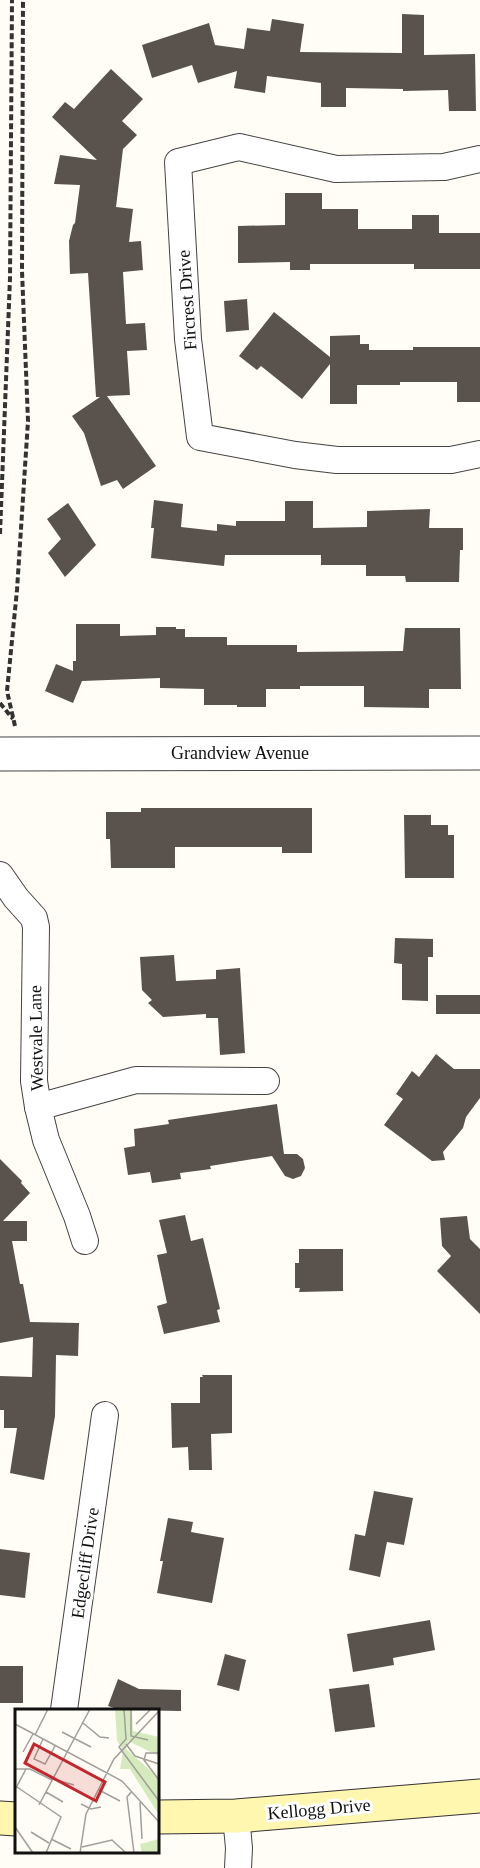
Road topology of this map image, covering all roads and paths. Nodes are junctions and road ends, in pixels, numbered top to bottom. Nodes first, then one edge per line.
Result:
1 (12, 0) edge
2 (22, 0) edge
3 (480, 159) edge
4 (480, 454) edge
5 (0, 534) edge
6 (0, 703) edge
7 (0, 753) edge
8 (480, 753) edge
9 (0, 875) edge
10 (266, 1081) dead end
11 (38, 1107) junction
12 (84, 1241) dead end
13 (105, 1415) dead end
14 (64, 1709) edge
15 (480, 1796) edge
16 (236, 1815) junction
17 (159, 1817) edge
18 (0, 1818) edge
19 (15, 1819) edge
20 (238, 1868) edge

1 - 5 path
2 - 6 path
3 - 4 street, Fircrest Drive
7 - 8 street, Grandview Avenue
9 - 11 street, Westvale Lane
10 - 11 street
11 - 12 street, Westvale Lane
13 - 14 street, Edgecliff Drive
15 - 16 main road, Kellogg Drive
16 - 17 main road, Kellogg Drive
16 - 20 street
18 - 19 main road

